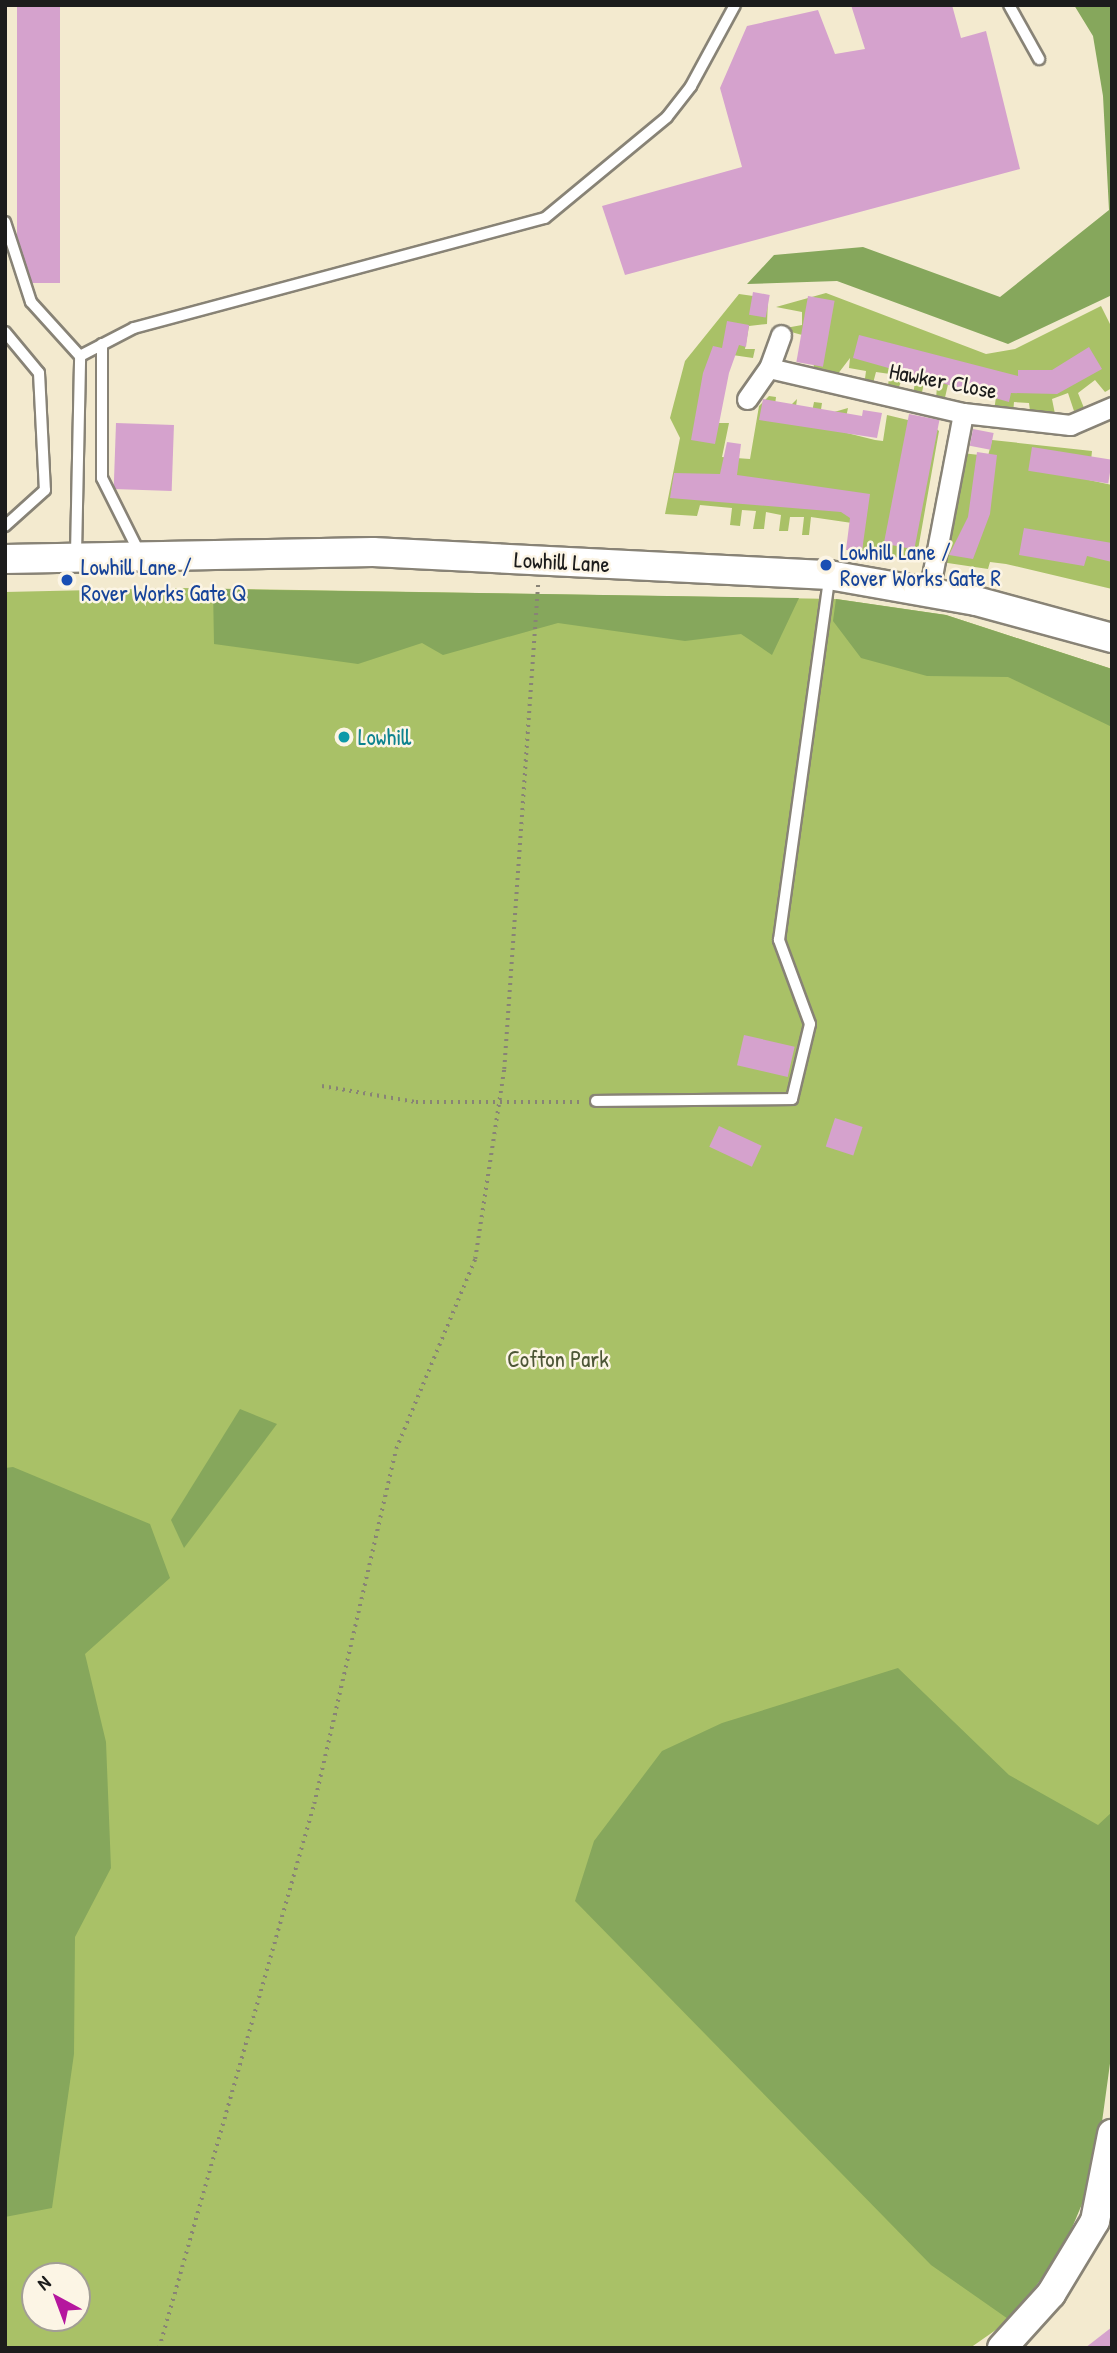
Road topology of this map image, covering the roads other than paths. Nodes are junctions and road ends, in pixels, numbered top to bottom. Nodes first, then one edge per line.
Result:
1 (735, 5) edge
2 (1009, 5) edge
3 (1039, 59) dead end
4 (5, 222) edge
5 (5, 331) edge
6 (781, 334) dead end
7 (102, 344) junction
8 (80, 356) junction
9 (769, 368) junction
10 (747, 399) dead end
11 (1110, 412) edge
12 (963, 413) junction
13 (5, 526) edge
14 (142, 557) junction
15 (76, 558) junction
16 (5, 559) edge
17 (829, 575) junction
18 (929, 592) junction
19 (1112, 638) edge
20 (596, 1101) road end
21 (1112, 2134) edge
22 (1103, 2221) edge
23 (1002, 2348) edge

1 - 7 lane
2 - 3 lane
4 - 8 lane
5 - 13 lane
6 - 9 street
7 - 8 lane
7 - 14 lane
8 - 15 lane
9 - 10 street
9 - 12 street, Hawker Close
11 - 12 street, Hawker Close
12 - 18 street
14 - 15 street, Lowhill Lane
14 - 17 street, Lowhill Lane
15 - 16 street, Lowhill Lane
17 - 18 street, Lowhill Lane
17 - 20 lane
18 - 19 street, Lowhill Lane
21 - 22 street
22 - 23 street

